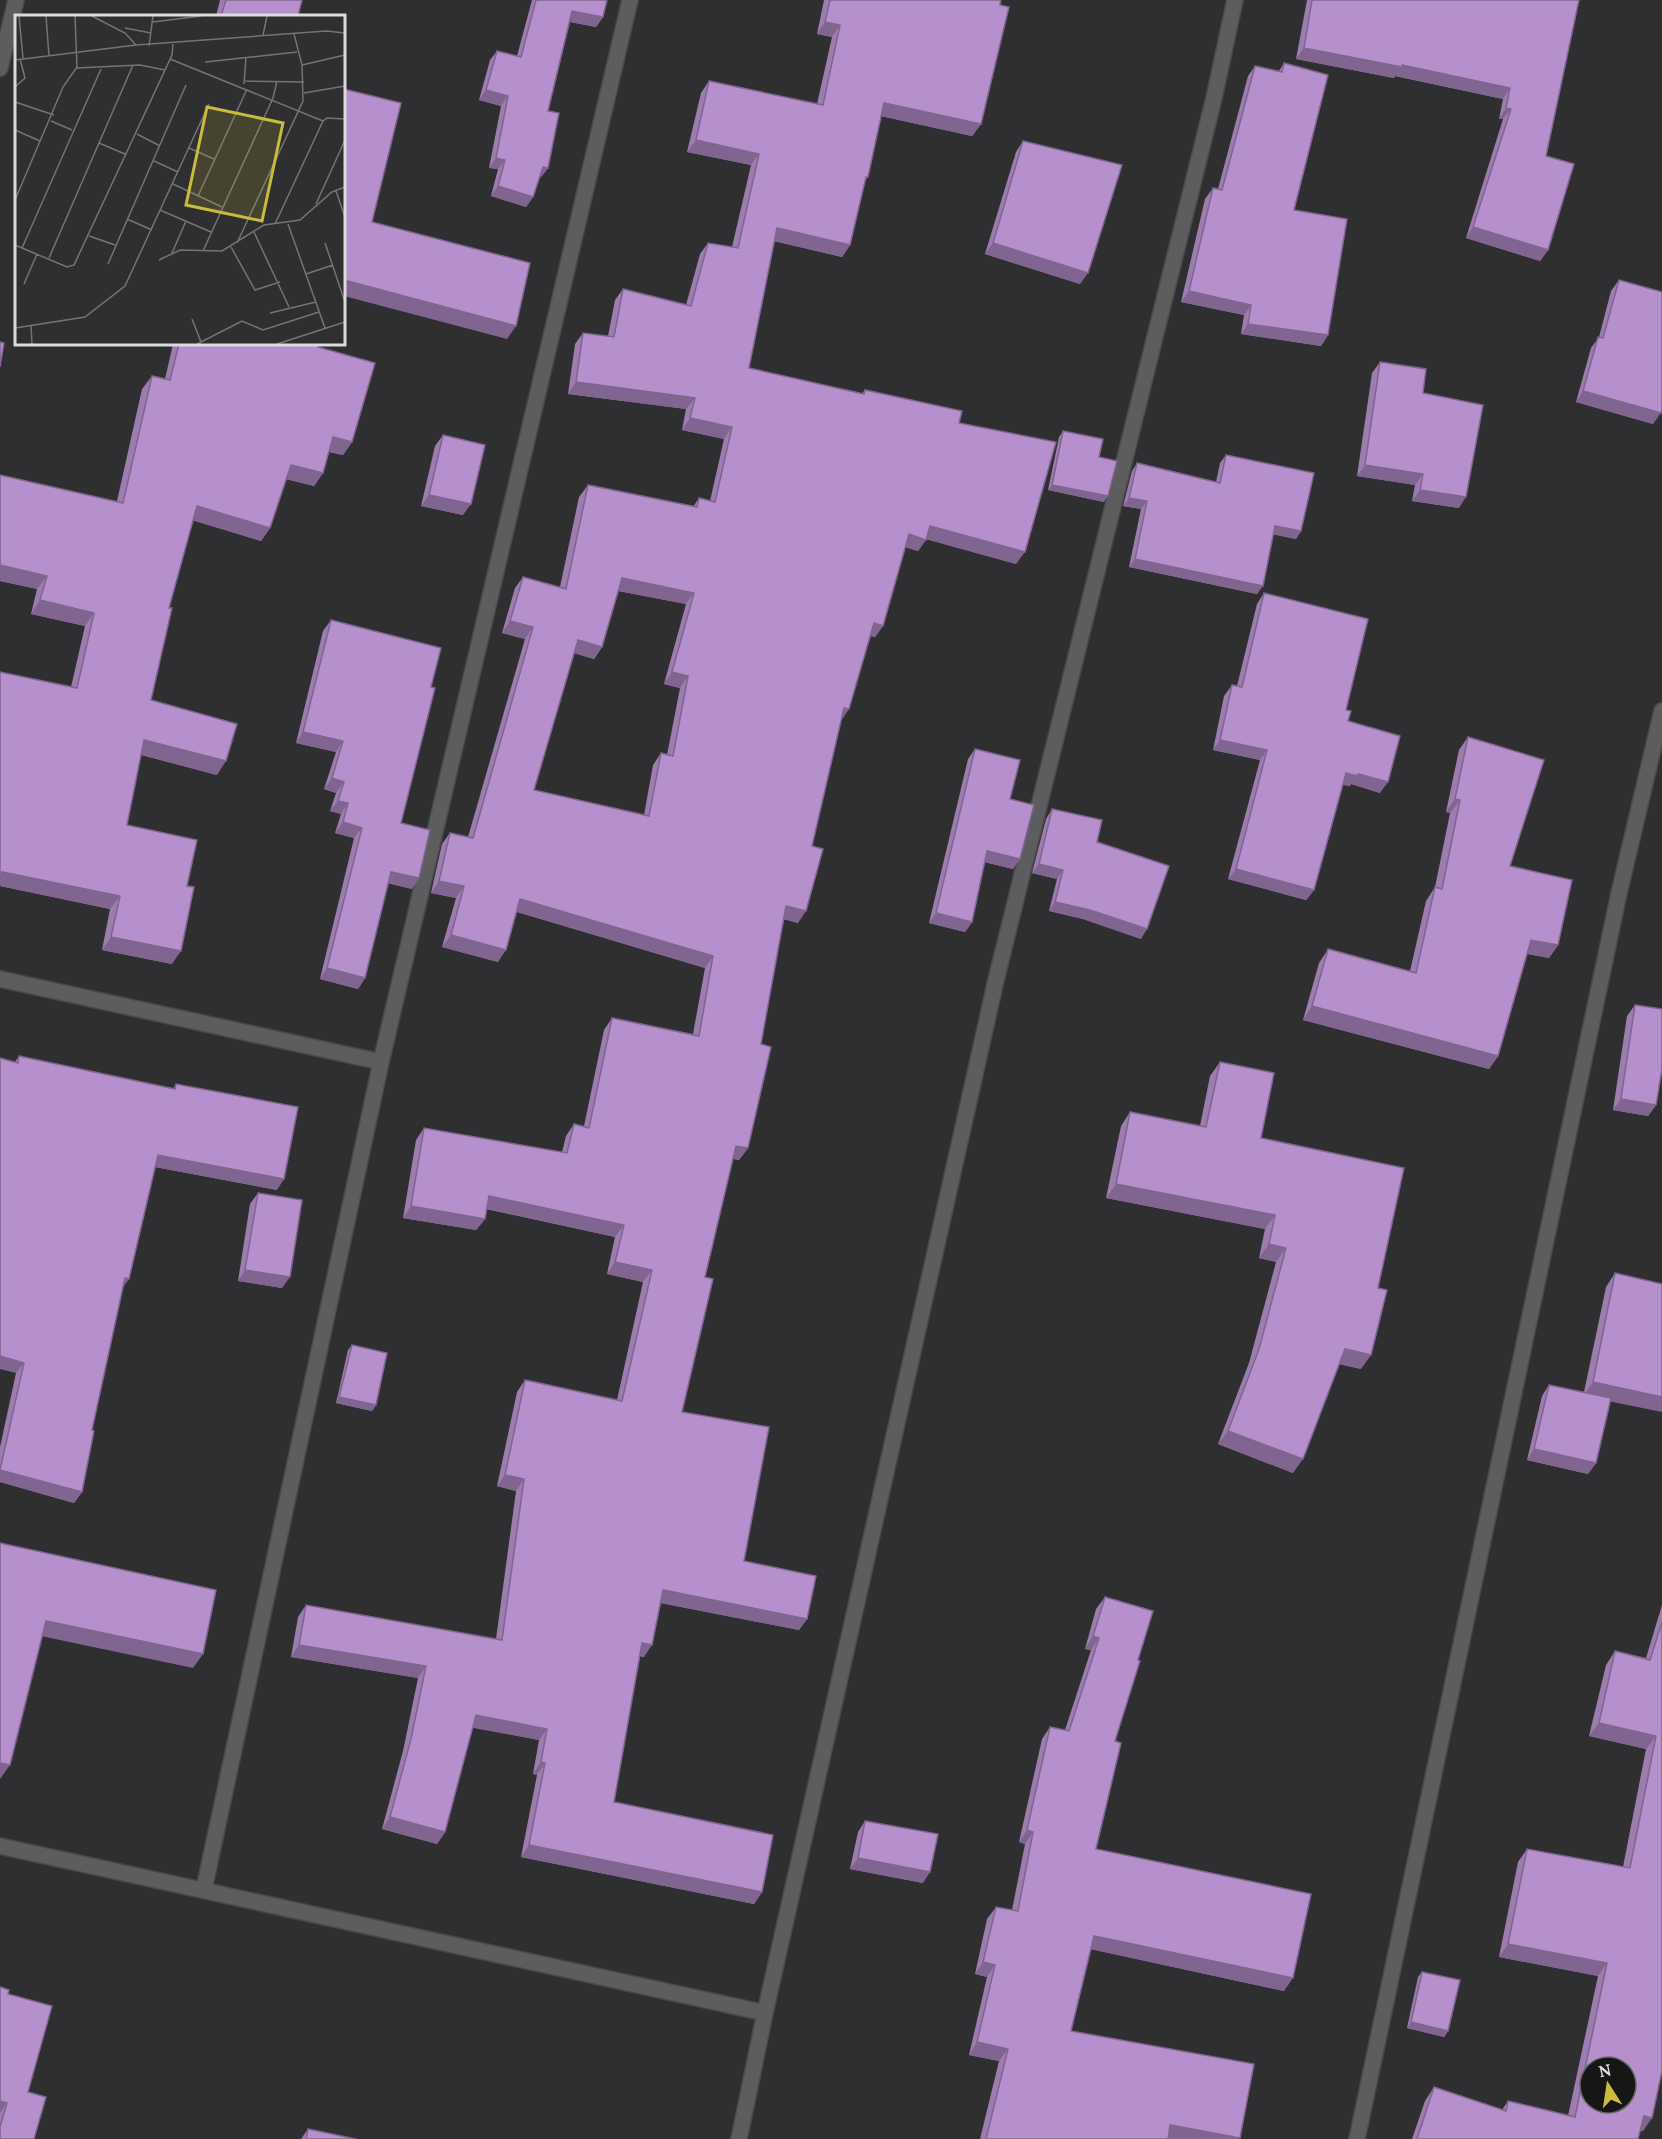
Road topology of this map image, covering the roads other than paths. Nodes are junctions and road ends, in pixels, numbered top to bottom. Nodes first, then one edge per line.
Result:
1 (16, 0) edge
2 (630, 0) edge
3 (1235, 0) edge
4 (0, 68) edge
5 (1662, 711) edge
6 (0, 978) edge
7 (381, 1062) junction
8 (0, 1846) edge
9 (204, 1889) junction
10 (765, 2013) junction
11 (739, 2139) edge
12 (1357, 2139) edge

1 - 4 street
2 - 7 street
3 - 10 street
5 - 12 street
6 - 7 street
7 - 9 street
8 - 9 street
9 - 10 street
10 - 11 street

